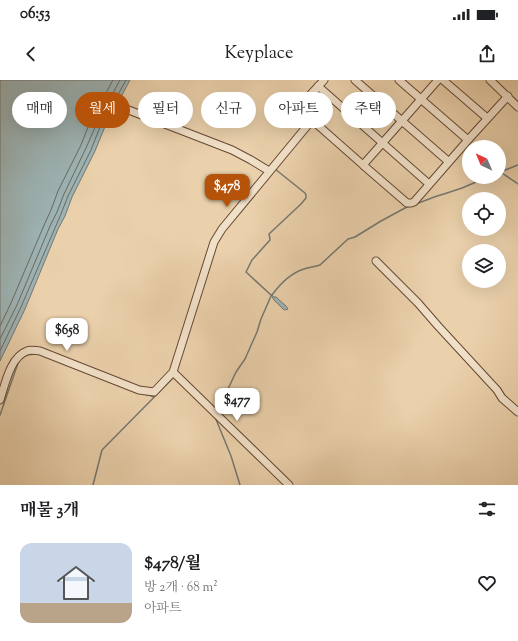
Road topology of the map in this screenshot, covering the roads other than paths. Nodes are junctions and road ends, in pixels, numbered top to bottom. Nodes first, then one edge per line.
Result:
1 (324, 80) edge
2 (355, 80) edge
3 (399, 80) edge
4 (438, 80) edge
5 (444, 80) edge
6 (490, 80) edge
7 (318, 86) junction
8 (313, 92) edge
9 (508, 96) junction
10 (421, 99) junction
11 (518, 107) edge
12 (130, 111) edge
13 (487, 118) junction
14 (401, 120) junction
15 (305, 128) edge
16 (321, 128) edge
17 (468, 140) joint
18 (382, 142) junction
19 (462, 147) edge
20 (449, 162) junction
21 (363, 165) junction
22 (269, 171) junction
23 (429, 184) junction
24 (376, 261) dead end
25 (172, 372) junction
26 (0, 400) edge
27 (518, 412) edge
28 (289, 485) edge

1 - 7 street
2 - 14 street
3 - 10 street
4 - 10 street
5 - 13 street
6 - 9 street
7 - 8 street
7 - 18 street
9 - 11 street
9 - 13 street
10 - 14 street
10 - 17 street
12 - 22 street
13 - 17 street
14 - 18 street
14 - 20 street
15 - 22 street
16 - 21 street
18 - 21 street
18 - 23 street
19 - 20 street
20 - 23 street
21 - 23 street
22 - 25 street
24 - 27 street
25 - 26 street
25 - 28 street

